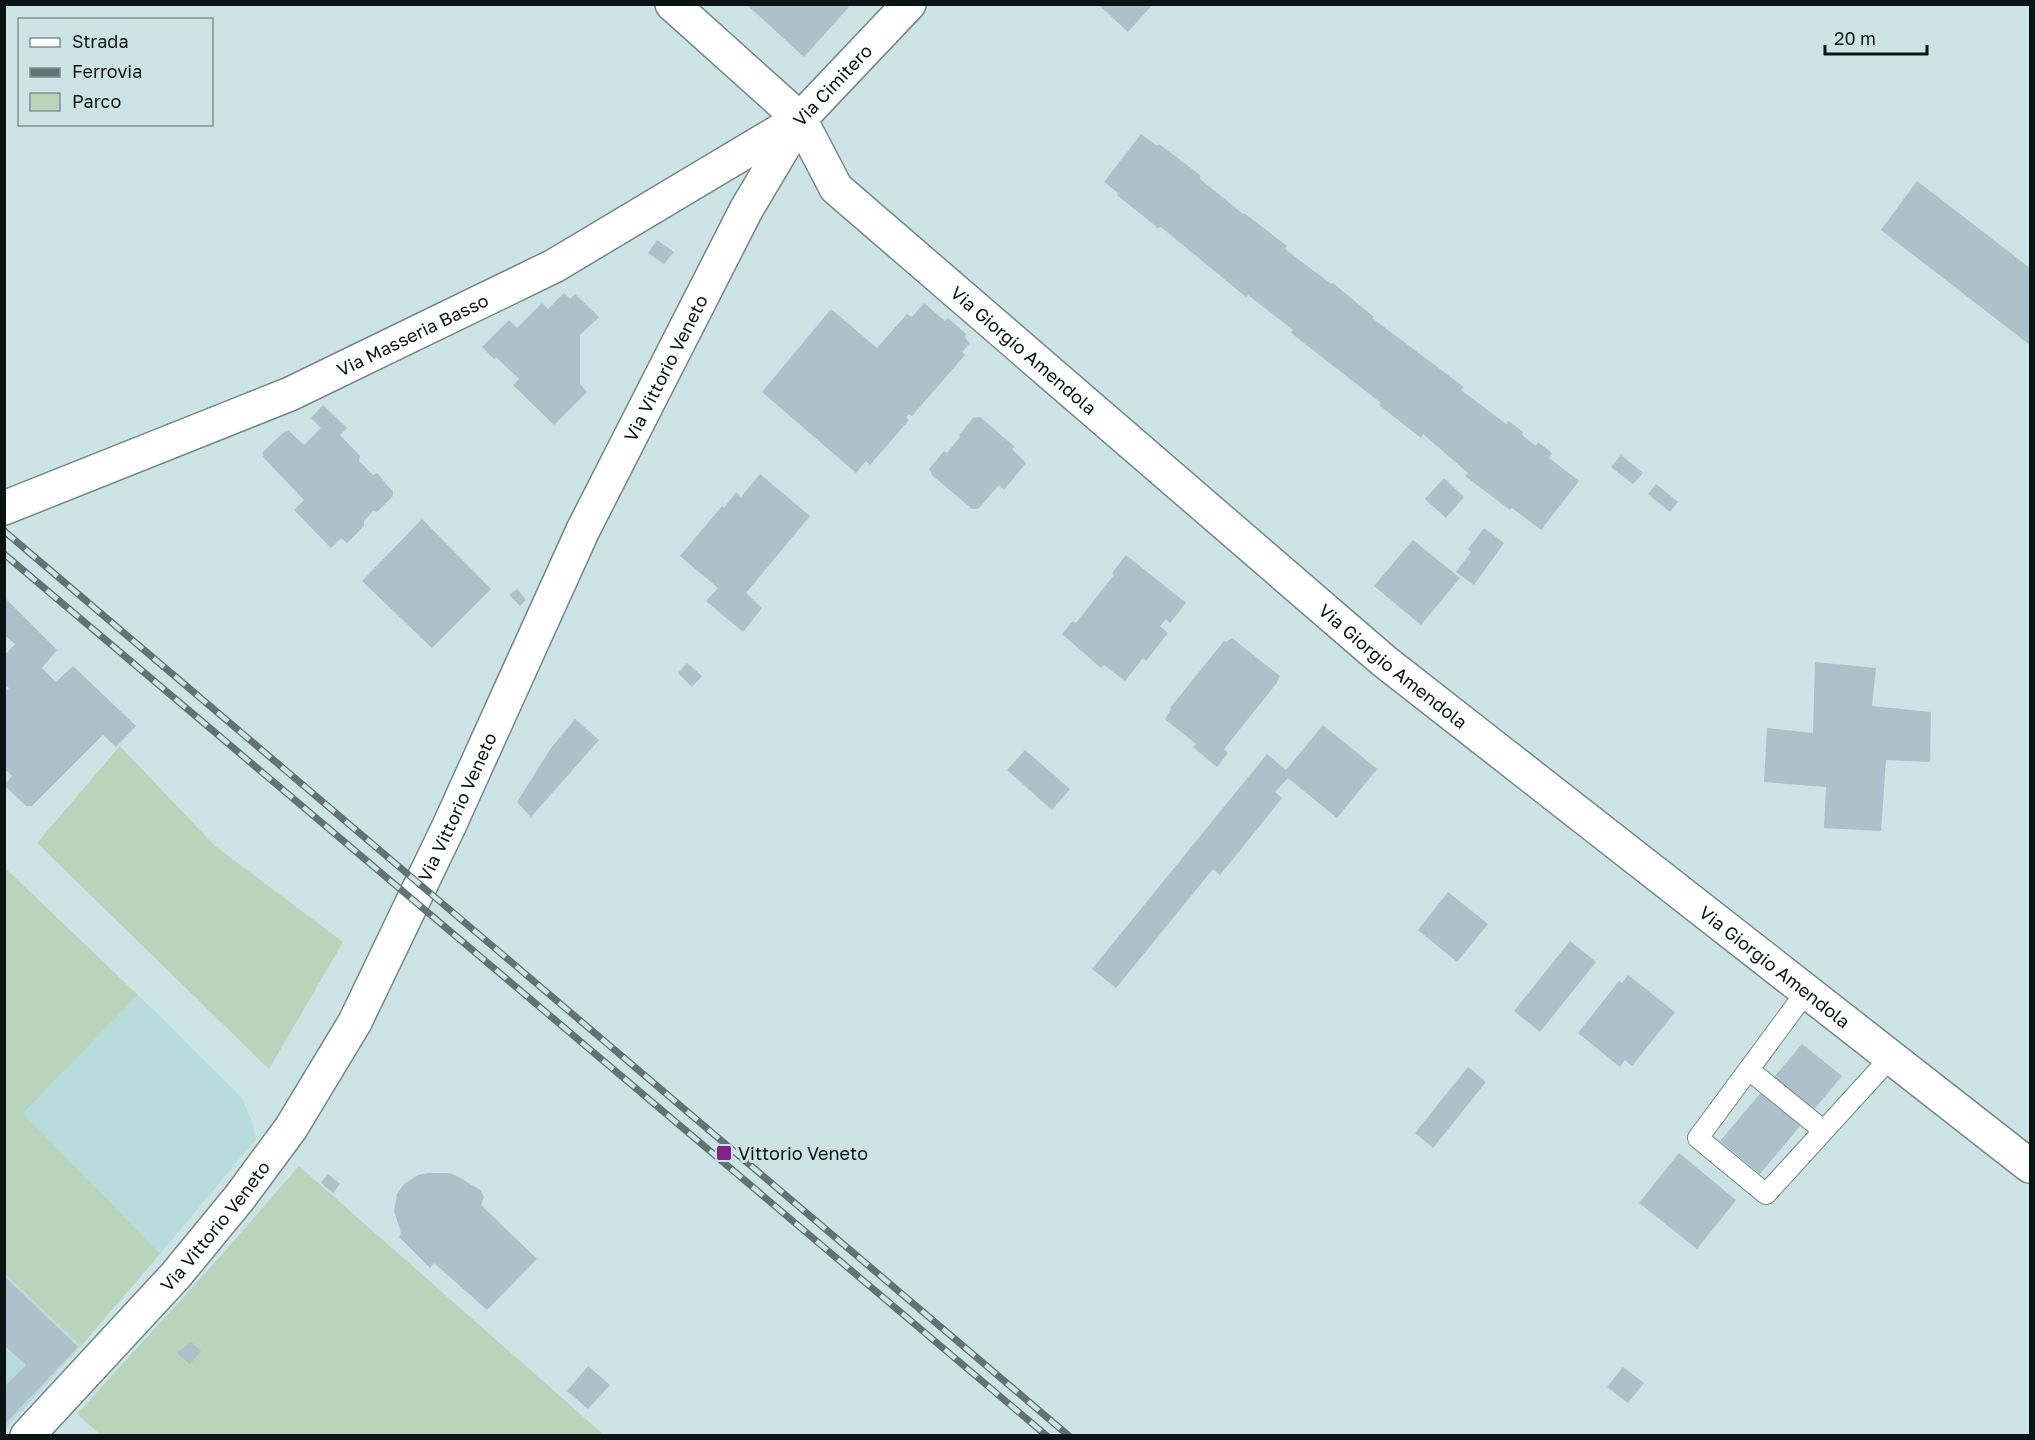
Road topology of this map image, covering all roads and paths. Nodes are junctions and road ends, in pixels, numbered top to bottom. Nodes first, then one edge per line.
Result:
1 (672, 4) edge
2 (909, 4) edge
3 (800, 119) junction
4 (4, 508) edge
5 (1806, 993) junction
6 (1890, 1058) junction
7 (1749, 1070) junction
8 (1823, 1130) junction
9 (2031, 1167) edge
10 (27, 1436) edge

1 - 3 street, Via Cimitero
2 - 3 street, Via Cimitero
3 - 4 street, Via Masseria Basso
3 - 5 street, Via Giorgio Amendola
3 - 10 street, Via Vittorio Veneto
5 - 6 street, Via Giorgio Amendola
5 - 7 lane
6 - 8 lane
6 - 9 street, Via Giorgio Amendola
7 - 8 lane
7 - 8 lane

